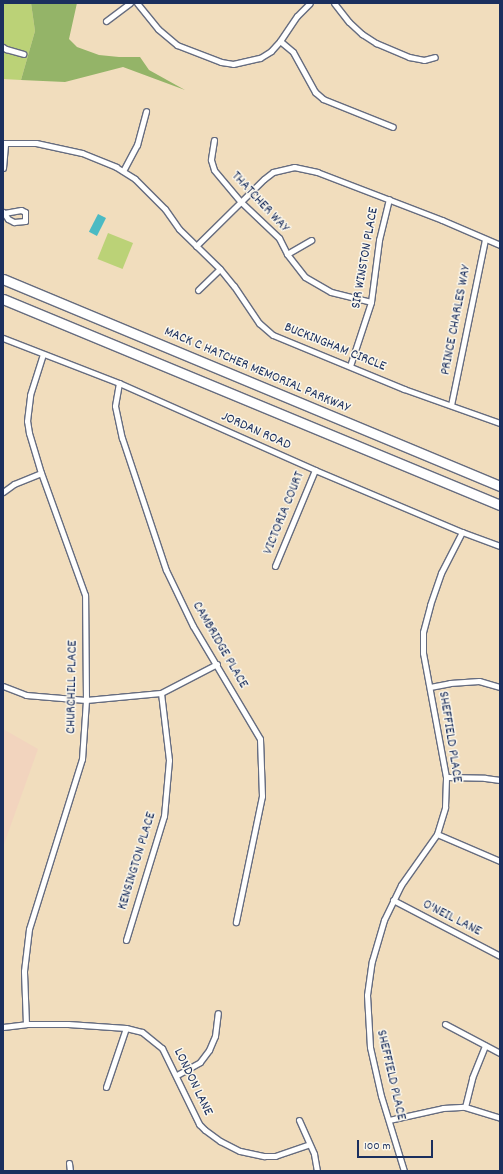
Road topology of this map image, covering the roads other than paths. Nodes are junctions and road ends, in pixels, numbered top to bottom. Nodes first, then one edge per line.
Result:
1 (130, 3) edge
2 (137, 3) edge
3 (310, 3) edge
4 (334, 3) edge
5 (106, 21) dead end
6 (280, 42) junction
7 (3, 47) edge
8 (23, 54) dead end
9 (435, 57) dead end
10 (146, 111) dead end
11 (393, 127) dead end
12 (214, 140) dead end
13 (4, 143) edge
14 (3, 168) edge
15 (123, 171) junction
16 (389, 199) junction
17 (240, 201) junction
18 (485, 239) junction
19 (311, 240) dead end
20 (500, 245) edge
21 (196, 246) junction
22 (287, 254) junction
23 (220, 270) junction
24 (3, 279) edge
25 (198, 290) dead end
26 (3, 299) edge
27 (371, 302) junction
28 (3, 338) edge
29 (43, 354) junction
30 (350, 366) junction
31 (119, 383) junction
32 (451, 405) junction
33 (500, 423) edge
34 (315, 470) junction
35 (41, 473) junction
36 (500, 486) edge
37 (3, 492) edge
38 (500, 505) edge
39 (462, 532) junction
40 (500, 546) edge
41 (275, 566) dead end
42 (217, 664) junction
43 (3, 686) edge
44 (430, 687) junction
45 (500, 687) edge
46 (161, 693) junction
47 (86, 700) junction
48 (446, 777) junction
49 (500, 780) edge
50 (437, 834) junction
51 (500, 861) edge
52 (393, 900) junction
53 (236, 922) dead end
54 (126, 940) dead end
55 (500, 956) edge
56 (218, 1013) dead end
57 (26, 1024) junction
58 (445, 1024) dead end
59 (3, 1027) edge
60 (126, 1028) junction
61 (485, 1045) junction
62 (500, 1053) edge
63 (177, 1075) junction
64 (106, 1087) dead end
65 (465, 1107) junction
66 (500, 1118) edge
67 (299, 1120) dead end
68 (389, 1120) junction
69 (309, 1144) junction
70 (69, 1163) dead end
71 (70, 1171) edge
72 (317, 1171) edge
73 (404, 1171) edge

1 - 5 street
2 - 6 street
3 - 6 street
4 - 9 street
6 - 11 street
7 - 8 street
10 - 15 street
12 - 17 street, THATCHER WAY
13 - 14 street
13 - 15 street, BUCKINGHAM CIRCLE
15 - 21 street, BUCKINGHAM CIRCLE
16 - 17 street
16 - 18 street
16 - 27 street, SIR WINSTON PLACE
17 - 21 street
17 - 22 street, THATCHER WAY
18 - 20 street
18 - 32 street, PRINCE CHARLES WAY
19 - 22 street
21 - 23 street, BUCKINGHAM CIRCLE
22 - 27 street, THATCHER WAY
23 - 25 street
23 - 30 street, BUCKINGHAM CIRCLE
24 - 36 highway, MACK C HATCHER MEMORIAL PARKWAY
26 - 38 highway
27 - 30 street, SIR WINSTON PLACE
28 - 29 street, JORDAN ROAD
29 - 31 street, JORDAN ROAD
29 - 35 street, CHURCHILL PLACE
30 - 32 street, BUCKINGHAM CIRCLE
31 - 34 street, JORDAN ROAD
31 - 42 street, CAMBRIDGE PLACE
32 - 33 street, BUCKINGHAM CIRCLE
34 - 39 street, JORDAN ROAD
34 - 41 street, VICTORIA COURT
35 - 37 street
35 - 47 street, CHURCHILL PLACE
39 - 40 street, JORDAN ROAD
39 - 44 street, SHEFFIELD PLACE
42 - 46 street
42 - 53 street, CAMBRIDGE PLACE
43 - 47 street
44 - 45 street
44 - 48 street, SHEFFIELD PLACE
46 - 47 street
46 - 54 street, KENSINGTON PLACE
47 - 57 street, CHURCHILL PLACE
48 - 49 street
48 - 50 street, SHEFFIELD PLACE
50 - 51 street
50 - 52 street, SHEFFIELD PLACE
52 - 55 street, O'NEIL LANE
52 - 68 street, SHEFFIELD PLACE
56 - 63 street
57 - 59 street, LONDON LANE
57 - 60 street, LONDON LANE
58 - 61 street
60 - 63 street, LONDON LANE
60 - 64 street
61 - 62 street
61 - 65 street
63 - 69 street, LONDON LANE
65 - 66 street
65 - 68 street
67 - 69 street
68 - 73 street, SHEFFIELD PLACE
69 - 72 street
70 - 71 street

